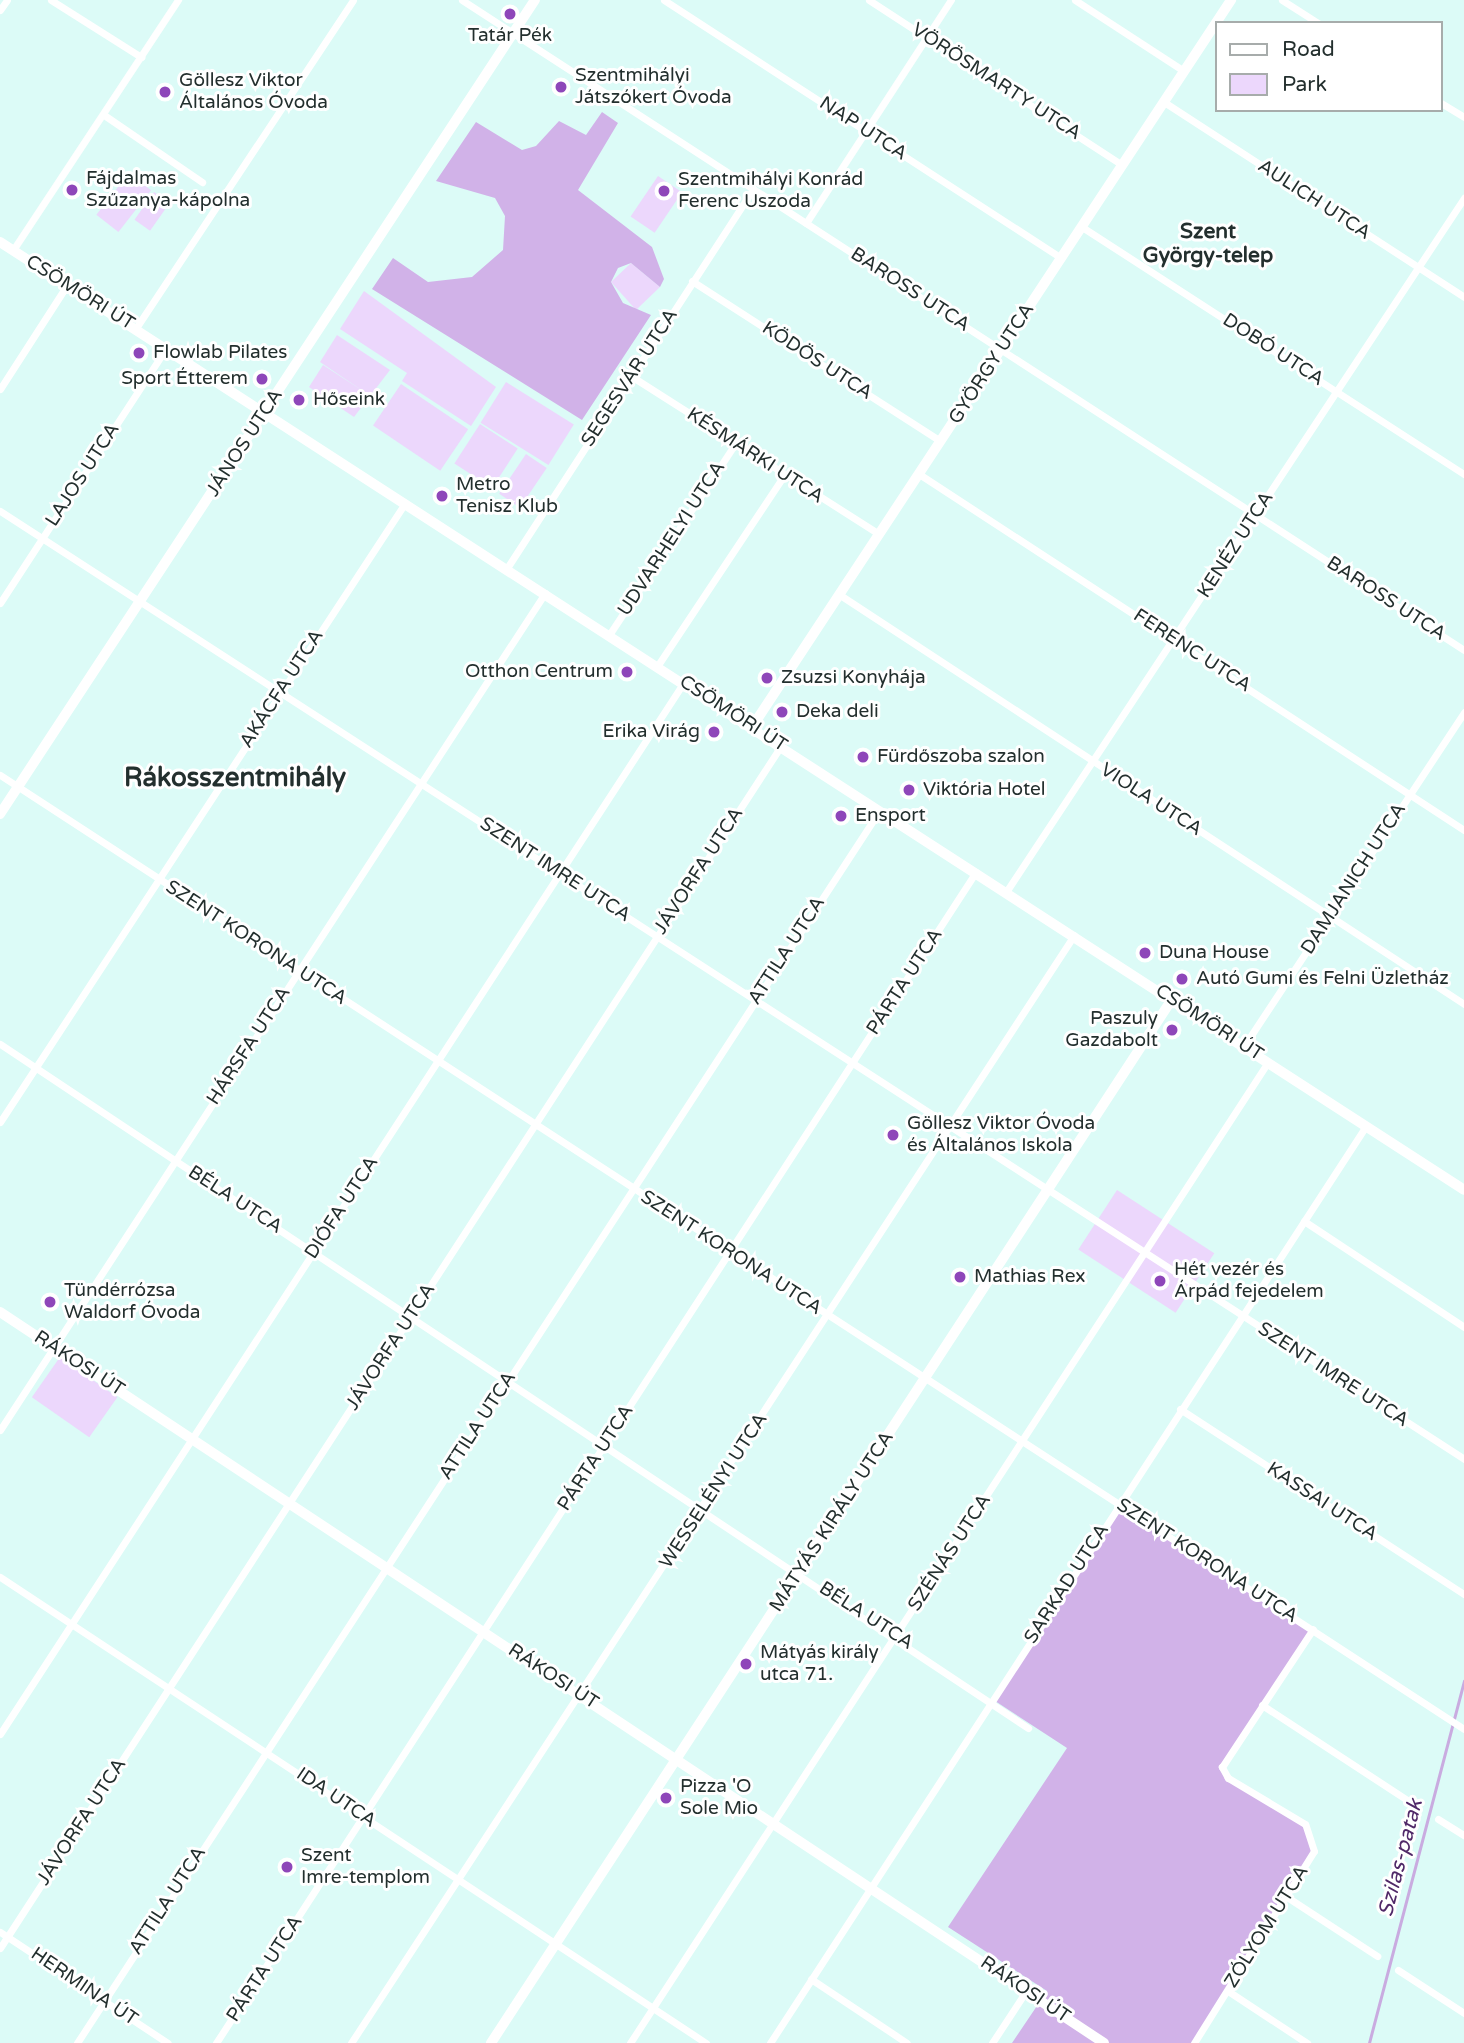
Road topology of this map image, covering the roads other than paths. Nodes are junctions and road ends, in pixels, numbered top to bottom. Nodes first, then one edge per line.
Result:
1 (7, 0) edge
2 (51, 0) edge
3 (178, 0) edge
4 (353, 0) edge
5 (462, 0) edge
6 (535, 0) edge
7 (664, 0) edge
8 (869, 0) edge
9 (951, 0) edge
10 (1074, 0) edge
11 (1231, 0) edge
12 (1282, 0) edge
13 (0, 10) edge
14 (1217, 21) edge
15 (1315, 21) edge
16 (1216, 23) edge
17 (513, 33) junction
18 (926, 36) junction
19 (141, 57) junction
20 (1184, 71) junction
21 (1164, 102) junction
22 (1443, 104) edge
23 (104, 115) junction
24 (1464, 117) edge
25 (866, 130) junction
26 (1122, 165) junction
27 (202, 182) dead end
28 (753, 188) junction
29 (1464, 198) edge
30 (806, 223) junction
31 (1082, 227) junction
32 (0, 242) edge
33 (13, 250) junction
34 (1062, 258) junction
35 (1420, 268) junction
36 (692, 281) junction
37 (67, 285) junction
38 (1464, 297) edge
39 (136, 328) junction
40 (166, 348) junction
41 (1001, 349) junction
42 (631, 376) junction
43 (0, 389) edge
44 (1337, 392) junction
45 (265, 412) junction
46 (940, 441) junction
47 (735, 444) junction
48 (919, 474) junction
49 (1464, 474) edge
50 (784, 475) junction
51 (405, 503) junction
52 (0, 511) edge
53 (1255, 514) junction
54 (879, 534) junction
55 (43, 538) junction
56 (507, 568) junction
57 (545, 593) junction
58 (840, 595) junction
59 (141, 602) junction
60 (0, 603) edge
61 (609, 635) junction
62 (1175, 639) junction
63 (1464, 650) edge
64 (658, 665) junction
65 (684, 682) junction
66 (280, 691) junction
67 (1464, 712) edge
68 (752, 727) junction
69 (782, 746) junction
70 (1093, 762) junction
71 (0, 775) edge
72 (421, 782) junction
73 (18, 786) junction
74 (1410, 794) junction
75 (880, 810) junction
76 (0, 814) edge
77 (1464, 830) edge
78 (976, 872) junction
79 (560, 873) junction
80 (158, 879) junction
81 (1006, 892) junction
82 (1329, 916) junction
83 (1074, 935) junction
84 (657, 936) junction
85 (298, 970) junction
86 (1172, 999) junction
87 (755, 1001) junction
88 (1464, 1004) edge
89 (0, 1044) edge
90 (1244, 1046) junction
91 (438, 1060) junction
92 (1268, 1062) junction
93 (851, 1064) junction
94 (36, 1068) junction
95 (0, 1122) edge
96 (535, 1125) junction
97 (1366, 1126) junction
98 (950, 1127) junction
99 (175, 1161) junction
100 (634, 1189) junction
101 (1047, 1190) junction
102 (1464, 1190) edge
103 (1304, 1221) junction
104 (730, 1251) junction
105 (313, 1252) junction
106 (1144, 1254) junction
107 (0, 1312) edge
108 (828, 1315) junction
109 (1242, 1316) junction
110 (410, 1318) junction
111 (1464, 1327) edge
112 (53, 1347) junction
113 (927, 1377) junction
114 (507, 1382) junction
115 (1180, 1409) junction
116 (0, 1430) edge
117 (193, 1439) junction
118 (1023, 1440) junction
119 (604, 1445) junction
120 (1464, 1459) edge
121 (290, 1503) junction
122 (1119, 1504) junction
123 (703, 1508) junction
124 (386, 1567) junction
125 (799, 1573) junction
126 (0, 1577) edge
127 (1464, 1594) edge
128 (71, 1624) junction
129 (1313, 1629) junction
130 (483, 1631) junction
131 (897, 1636) junction
132 (169, 1688) junction
133 (581, 1695) junction
134 (992, 1699) junction
135 (1262, 1705) junction
136 (1462, 1727) edge
137 (1028, 1728) dead end
138 (0, 1734) edge
139 (265, 1751) junction
140 (678, 1759) junction
141 (1418, 1807) dead end
142 (363, 1817) junction
143 (1438, 1819) dead end
144 (774, 1825) junction
145 (1464, 1835) edge
146 (461, 1881) junction
147 (871, 1889) junction
148 (1287, 1897) junction
149 (4, 1934) edge
150 (555, 1944) junction
151 (0, 1948) edge
152 (1377, 1956) dead end
153 (1398, 1970) dead end
154 (811, 1979) junction
155 (1026, 1991) junction
156 (1227, 1991) junction
157 (104, 2001) junction
158 (652, 2008) junction
159 (1464, 2013) edge
160 (77, 2043) edge
161 (168, 2043) edge
162 (216, 2043) edge
163 (351, 2043) edge
164 (491, 2043) edge
165 (630, 2043) edge
166 (706, 2043) edge
167 (770, 2043) edge
168 (907, 2043) edge
169 (992, 2043) edge
170 (1104, 2043) edge
171 (1194, 2043) edge
172 (1307, 2043) edge

1 - 13 street
2 - 19 street
3 - 19 street
4 - 39 street
5 - 17 street, BAROSS UTCA
6 - 17 street, JÁNOS UTCA
7 - 25 street, NAP UTCA
8 - 18 street, VÖRÖSMARTY UTCA
9 - 18 street
10 - 20 street
11 - 14 street, GYÖRGY UTCA
12 - 15 street
16 - 20 street, GYÖRGY UTCA
17 - 28 street, BAROSS UTCA
17 - 45 street, JÁNOS UTCA
18 - 25 street
18 - 26 street, VÖRÖSMARTY UTCA
19 - 23 street
20 - 21 street, GYÖRGY UTCA
21 - 26 street, GYÖRGY UTCA
21 - 35 street, AULICH UTCA
22 - 24 street
23 - 27 street
23 - 33 street
25 - 30 street
25 - 34 street, NAP UTCA
26 - 31 street, GYÖRGY UTCA
28 - 30 street, BAROSS UTCA
28 - 36 street, SEGESVÁR UTCA
29 - 35 street, KENÉZ UTCA
30 - 41 street, BAROSS UTCA
31 - 34 street, GYÖRGY UTCA
31 - 44 street, DOBÓ UTCA
32 - 33 street, CSÖMÖRI ÚT
33 - 37 street, CSÖMÖRI ÚT
34 - 41 street, GYÖRGY UTCA
35 - 38 street, AULICH UTCA
35 - 44 street, KENÉZ UTCA
36 - 42 street, SEGESVÁR UTCA
36 - 46 street, KÖDÖS UTCA
37 - 39 street, CSÖMÖRI ÚT
37 - 43 street
39 - 40 street, CSÖMÖRI ÚT
40 - 45 street, CSÖMÖRI ÚT
40 - 55 street, LAJOS UTCA
41 - 46 street, GYÖRGY UTCA
41 - 53 street, BAROSS UTCA
42 - 47 street, KÉSMÁRKI UTCA
42 - 56 street, SEGESVÁR UTCA
44 - 49 street, DOBÓ UTCA
44 - 53 street, KENÉZ UTCA
45 - 51 street, CSÖMÖRI ÚT
45 - 59 street, JÁNOS UTCA
46 - 48 street, GYÖRGY UTCA
47 - 50 street, KÉSMÁRKI UTCA
47 - 61 street, UDVARHELYI UTCA
48 - 54 street, GYÖRGY UTCA
48 - 62 street, FERENC UTCA
50 - 54 street, KÉSMÁRKI UTCA
50 - 64 street
51 - 56 street, CSÖMÖRI ÚT
51 - 66 street, AKÁCFA UTCA
52 - 55 street, SZENT IMRE UTCA
53 - 62 street, KENÉZ UTCA
53 - 63 street, BAROSS UTCA
54 - 58 street, GYÖRGY UTCA
55 - 59 street, SZENT IMRE UTCA
55 - 60 street, LAJOS UTCA
56 - 57 street, CSÖMÖRI ÚT
57 - 61 street, CSÖMÖRI ÚT
57 - 72 street, HÁRSFA UTCA
58 - 68 street, GYÖRGY UTCA
58 - 70 street, VIOLA UTCA
59 - 66 street, SZENT IMRE UTCA
59 - 73 street, JÁNOS UTCA
61 - 64 street, CSÖMÖRI ÚT
62 - 70 street, KENÉZ UTCA
62 - 74 street, FERENC UTCA
64 - 65 street, CSÖMÖRI ÚT
65 - 68 street, CSÖMÖRI ÚT
65 - 79 street, DIÓFA UTCA
66 - 72 street, SZENT IMRE UTCA
66 - 80 street, AKÁCFA UTCA
67 - 74 street, DAMJANICH UTCA
68 - 69 street, CSÖMÖRI ÚT
69 - 75 street, CSÖMÖRI ÚT
69 - 84 street, JÁVORFA UTCA
70 - 81 street, KENÉZ UTCA
70 - 82 street, VIOLA UTCA
71 - 73 street, SZENT KORONA UTCA
72 - 79 street, SZENT IMRE UTCA
72 - 85 street, HÁRSFA UTCA
73 - 76 street, JÁNOS UTCA
73 - 80 street, SZENT KORONA UTCA
74 - 77 street, FERENC UTCA
74 - 82 street, DAMJANICH UTCA
75 - 78 street, CSÖMÖRI ÚT
75 - 87 street, ATTILA UTCA
78 - 81 street, CSÖMÖRI ÚT
78 - 93 street, PÁRTA UTCA
79 - 84 street, SZENT IMRE UTCA
79 - 91 street, DIÓFA UTCA
80 - 85 street, SZENT KORONA UTCA
80 - 94 street, AKÁCFA UTCA
81 - 83 street, CSÖMÖRI ÚT
82 - 88 street, VIOLA UTCA
82 - 90 street, DAMJANICH UTCA
83 - 86 street, CSÖMÖRI ÚT
83 - 98 street, WESSELÉNYI UTCA
84 - 87 street, SZENT IMRE UTCA
84 - 96 street, JÁVORFA UTCA
85 - 91 street, SZENT KORONA UTCA
85 - 99 street, HÁRSFA UTCA
86 - 90 street, CSÖMÖRI ÚT
86 - 101 street, MÁTYÁS KIRÁLY UTCA
87 - 93 street, SZENT IMRE UTCA
87 - 100 street, ATTILA UTCA
89 - 94 street, BÉLA UTCA
90 - 92 street, CSÖMÖRI ÚT
91 - 96 street, SZENT KORONA UTCA
91 - 105 street, DIÓFA UTCA
92 - 97 street, CSÖMÖRI ÚT
92 - 106 street, SZÉNÁS UTCA
93 - 98 street, SZENT IMRE UTCA
93 - 104 street, PÁRTA UTCA
94 - 95 street, AKÁCFA UTCA
94 - 99 street, BÉLA UTCA
96 - 100 street, SZENT KORONA UTCA
96 - 110 street, JÁVORFA UTCA
97 - 102 street, CSÖMÖRI ÚT
97 - 103 street, SARKAD UTCA
98 - 101 street, SZENT IMRE UTCA
98 - 108 street, WESSELÉNYI UTCA
99 - 105 street, BÉLA UTCA
99 - 112 street, HÁRSFA UTCA
100 - 104 street, SZENT KORONA UTCA
100 - 114 street, ATTILA UTCA
101 - 106 street, SZENT IMRE UTCA
101 - 113 street, MÁTYÁS KIRÁLY UTCA
103 - 109 street, SARKAD UTCA
103 - 111 street
104 - 108 street, SZENT KORONA UTCA
104 - 119 street, PÁRTA UTCA
105 - 110 street, BÉLA UTCA
105 - 117 street, DIÓFA UTCA
106 - 109 street, SZENT IMRE UTCA
106 - 118 street, SZÉNÁS UTCA
107 - 112 street, RÁKOSI ÚT
108 - 113 street, SZENT KORONA UTCA
108 - 123 street, WESSELÉNYI UTCA
109 - 115 street, SARKAD UTCA
109 - 120 street, SZENT IMRE UTCA
110 - 114 street, BÉLA UTCA
110 - 121 street, JÁVORFA UTCA
112 - 116 street, HÁRSFA UTCA
112 - 117 street, RÁKOSI ÚT
113 - 118 street, SZENT KORONA UTCA
113 - 125 street, MÁTYÁS KIRÁLY UTCA
114 - 119 street, BÉLA UTCA
114 - 124 street, ATTILA UTCA
115 - 122 street, SARKAD UTCA
115 - 127 street, KASSAI UTCA
117 - 121 street, RÁKOSI ÚT
117 - 128 street, DIÓFA UTCA
118 - 122 street, SZENT KORONA UTCA
118 - 131 street, SZÉNÁS UTCA
119 - 123 street, BÉLA UTCA
119 - 130 street, PÁRTA UTCA
121 - 124 street, RÁKOSI ÚT
121 - 132 street, JÁVORFA UTCA
122 - 129 street, SZENT KORONA UTCA
122 - 134 street, SARKAD UTCA
123 - 125 street, BÉLA UTCA
123 - 133 street, WESSELÉNYI UTCA
124 - 130 street, RÁKOSI ÚT
124 - 139 street, ATTILA UTCA
125 - 131 street, BÉLA UTCA
125 - 140 street, MÁTYÁS KIRÁLY UTCA
126 - 128 street, IDA UTCA
128 - 132 street, IDA UTCA
128 - 138 street, DIÓFA UTCA
129 - 135 street, ZÓLYOM UTCA
129 - 136 street, SZENT KORONA UTCA
130 - 133 street, RÁKOSI ÚT
130 - 142 street, PÁRTA UTCA
131 - 134 street, BÉLA UTCA
131 - 144 street, SZÉNÁS UTCA
132 - 139 street, IDA UTCA
132 - 149 street, JÁVORFA UTCA
133 - 140 street, RÁKOSI ÚT
133 - 146 street, WESSELÉNYI UTCA
134 - 137 street, BÉLA UTCA
134 - 147 street, SARKAD UTCA
135 - 141 street
135 - 148 street, ZÓLYOM UTCA
139 - 142 street, IDA UTCA
139 - 157 street, ATTILA UTCA
140 - 144 street, RÁKOSI ÚT
140 - 150 street, MÁTYÁS KIRÁLY UTCA
142 - 146 street, IDA UTCA
142 - 162 street, PÁRTA UTCA
143 - 145 street
144 - 147 street, RÁKOSI ÚT
144 - 158 street, SZÉNÁS UTCA
146 - 150 street, IDA UTCA
146 - 163 street, WESSELÉNYI UTCA
147 - 154 street, SARKAD UTCA
147 - 155 street, RÁKOSI ÚT
148 - 152 street
148 - 156 street, ZÓLYOM UTCA
149 - 151 street, JÁVORFA UTCA
149 - 157 street, HERMINA ÚT
150 - 158 street, IDA UTCA
150 - 164 street, MÁTYÁS KIRÁLY UTCA
153 - 159 street
154 - 167 street, SARKAD UTCA
154 - 168 street
155 - 169 street
155 - 170 street, RÁKOSI ÚT
156 - 171 street, ZÓLYOM UTCA
156 - 172 street
157 - 160 street, ATTILA UTCA
157 - 161 street, HERMINA ÚT
158 - 165 street, SZÉNÁS UTCA
158 - 166 street, IDA UTCA

